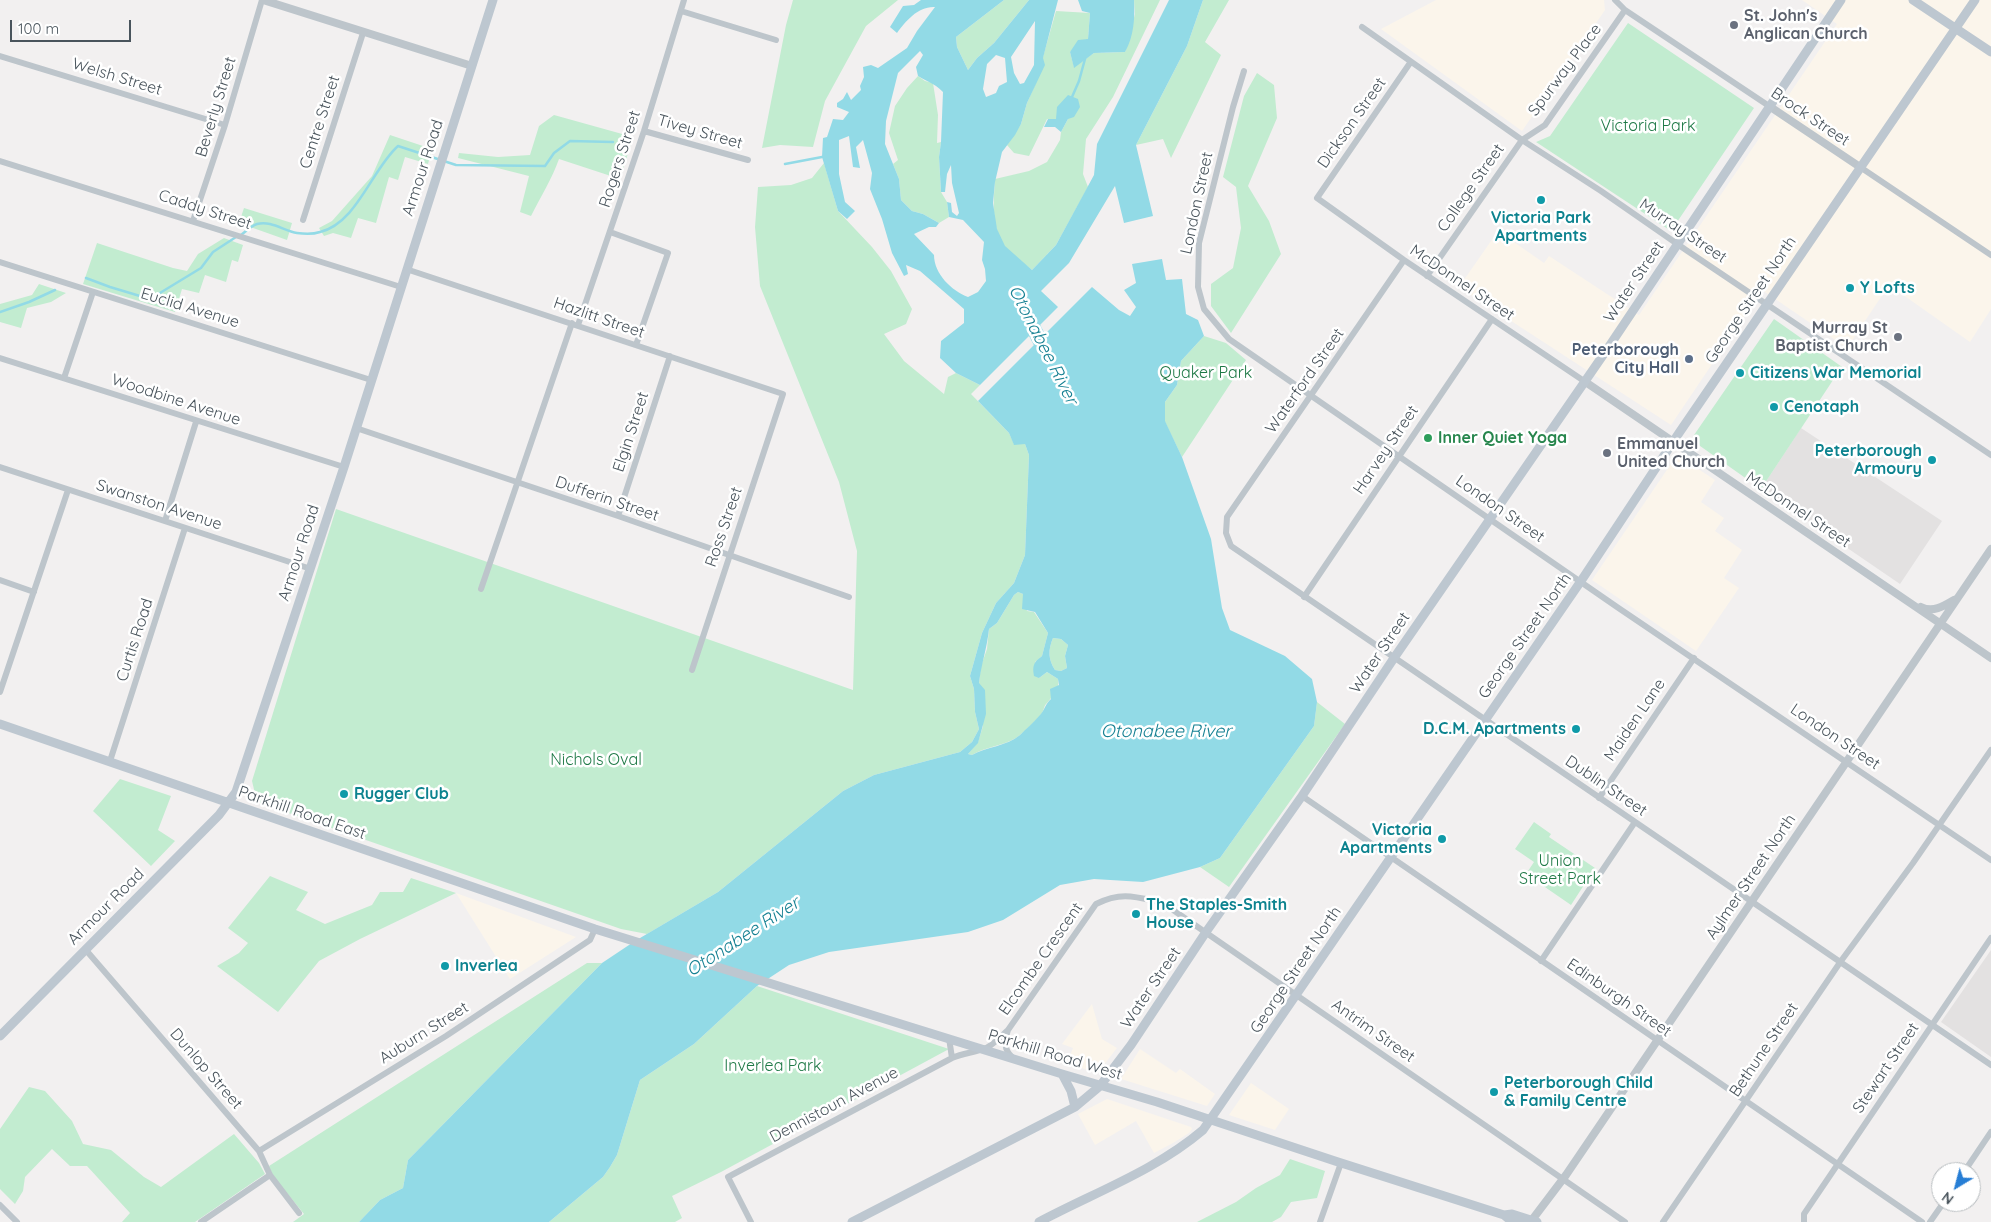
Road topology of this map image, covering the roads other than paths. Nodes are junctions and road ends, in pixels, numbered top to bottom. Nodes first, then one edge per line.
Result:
1 (262, 0) edge
2 (493, 0) edge
3 (684, 0) edge
4 (1615, 0) edge
5 (1840, 0) edge
6 (1913, 0) edge
7 (1975, 0) edge
8 (1625, 10) junction
9 (681, 11) junction
10 (1362, 28) dead end
11 (1955, 29) junction
12 (363, 33) junction
13 (776, 40) dead end
14 (1991, 52) edge
15 (0, 56) edge
16 (1410, 63) junction
17 (472, 66) junction
18 (1244, 71) dead end
19 (1770, 106) junction
20 (225, 125) junction
21 (644, 131) junction
22 (1522, 140) junction
23 (748, 160) dead end
24 (0, 161) edge
25 (1860, 167) junction
26 (1317, 198) joint
27 (303, 220) dead end
28 (193, 221) junction
29 (610, 232) junction
30 (1678, 243) junction
31 (1991, 255) edge
32 (1404, 260) junction
33 (0, 262) edge
34 (406, 269) junction
35 (1427, 276) junction
36 (401, 287) junction
37 (92, 292) junction
38 (1768, 304) junction
39 (1492, 319) junction
40 (575, 324) junction
41 (636, 345) junction
42 (670, 356) junction
43 (0, 358) edge
44 (64, 378) junction
45 (371, 380) junction
46 (1584, 381) junction
47 (783, 394) joint
48 (1311, 396) junction
49 (196, 422) junction
50 (356, 428) junction
51 (1674, 442) junction
52 (1991, 455) edge
53 (1399, 456) junction
54 (0, 466) edge
55 (344, 467) junction
56 (518, 482) junction
57 (68, 490) junction
58 (618, 516) junction
59 (1227, 517) joint
60 (1490, 518) junction
61 (165, 521) junction
62 (185, 528) junction
63 (1991, 549) edge
64 (729, 556) junction
65 (311, 569) junction
66 (0, 580) edge
67 (1581, 581) junction
68 (481, 589) dead end
69 (34, 592) junction
70 (849, 597) dead end
71 (1304, 597) junction
72 (1957, 598) junction
73 (1906, 599) junction
74 (1940, 623) junction
75 (1394, 658) junction
76 (1694, 658) junction
77 (1991, 658) edge
78 (692, 670) dead end
79 (0, 692) edge
80 (1485, 720) junction
81 (0, 724) edge
82 (1991, 750) edge
83 (110, 761) junction
84 (1847, 761) junction
85 (1302, 796) junction
86 (1599, 798) junction
87 (228, 804) junction
88 (1635, 822) junction
89 (1940, 825) junction
90 (1391, 857) junction
91 (1991, 860) edge
92 (1751, 902) junction
93 (1096, 904) joint
94 (595, 929) junction
95 (1206, 932) junction
96 (1991, 938) edge
97 (85, 949) junction
98 (1541, 961) junction
99 (1841, 961) junction
100 (1297, 996) junction
101 (1932, 1023) junction
102 (1008, 1030) junction
103 (0, 1036) edge
104 (949, 1038) junction
105 (1657, 1040) junction
106 (984, 1049) junction
107 (952, 1058) junction
108 (1015, 1059) junction
109 (1991, 1065) edge
110 (1062, 1074) junction
111 (1100, 1086) junction
112 (1746, 1101) junction
113 (1075, 1107) junction
114 (1210, 1120) junction
115 (1991, 1132) edge
116 (259, 1151) junction
117 (1971, 1162) edge
118 (1341, 1163) junction
119 (1836, 1164) junction
120 (270, 1175) junction
121 (1562, 1180) junction
122 (0, 1205) edge
123 (299, 1212) dead end
124 (1804, 1214) junction
125 (1504, 1215) junction
126 (1534, 1221) edge
127 (18, 1222) edge
128 (201, 1222) edge
129 (751, 1222) edge
130 (852, 1222) edge
131 (1039, 1222) edge
132 (1320, 1222) edge
133 (1517, 1222) edge
134 (1625, 1222) edge
135 (1663, 1222) edge
136 (1799, 1222) edge
137 (1804, 1222) edge
138 (1922, 1222) edge

1 - 12 street
1 - 20 street, Beverly Street
2 - 17 main road, Armour Road
3 - 9 street, Rogers Street
4 - 8 street, Brock Street
5 - 19 main road, Water Street
6 - 11 main road
7 - 11 main road, George Street North
8 - 19 street, Brock Street
8 - 22 street, Spurway Place
9 - 13 street
9 - 21 street, Rogers Street
10 - 16 street, Murray Street
11 - 14 main road
11 - 25 main road, George Street North
12 - 17 street
12 - 27 street, Centre Street
15 - 20 street, Welsh Street
16 - 22 street, Murray Street
16 - 26 street, Dickson Street
17 - 34 main road, Armour Road
18 - 48 street, London Street
19 - 25 street, Brock Street
19 - 30 main road, Water Street
20 - 28 street, Beverly Street
21 - 23 street, Tivey Street
21 - 29 street, Rogers Street
22 - 30 street, Murray Street
22 - 35 street, College Street
24 - 28 street, Caddy Street
25 - 31 street, Brock Street
25 - 38 main road, George Street North
26 - 32 street, McDonnel Street
28 - 36 street, Caddy Street
29 - 40 street, Rogers Street
29 - 41 street
30 - 38 street, Murray Street
30 - 46 main road, Water Street
32 - 35 street, McDonnel Street
32 - 48 street, Waterford Street
33 - 37 street, Euclid Avenue
34 - 36 main road, Armour Road
34 - 40 street, Hazlitt Street
35 - 39 street, McDonnel Street
36 - 45 main road, Armour Road
37 - 44 street
37 - 45 street, Euclid Avenue
38 - 51 main road, George Street North
38 - 52 street, Murray Street
39 - 46 street, McDonnel Street
39 - 53 street, Harvey Street
40 - 41 street, Hazlitt Street
40 - 56 street, Rogers Street
41 - 42 street, Hazlitt Street
42 - 47 street, Hazlitt Street
42 - 58 street, Elgin Street
43 - 44 street, Woodbine Avenue
44 - 49 street, Woodbine Avenue
45 - 50 main road, Armour Road
46 - 51 street, McDonnel Street
46 - 60 main road, Water Street
47 - 64 street, Ross Street
48 - 53 street, London Street
48 - 59 street, Waterford Street
49 - 55 street, Woodbine Avenue
49 - 61 street
50 - 55 main road, Armour Road
50 - 56 street, Dufferin Street
51 - 67 main road, George Street North
51 - 73 street, McDonnel Street
53 - 60 street, London Street
53 - 71 street, Harvey Street
54 - 57 street, Swanston Avenue
55 - 65 main road, Armour Road
56 - 58 street, Dufferin Street
56 - 68 street, Rogers Street
57 - 61 street, Swanston Avenue
57 - 69 street
58 - 64 street, Dufferin Street
59 - 71 street, Dublin Street
60 - 67 street, London Street
60 - 75 main road, Water Street
61 - 62 street, Swanston Avenue
62 - 65 street, Swanston Avenue
62 - 83 street, Curtis Road
63 - 72 street, Aylmer Street North
64 - 70 street, Dufferin Street
64 - 78 street, Ross Street
65 - 87 main road, Armour Road
66 - 69 street
67 - 76 street, London Street
67 - 80 main road, George Street North
69 - 79 street
71 - 75 street, Dublin Street
72 - 73 street
72 - 74 street, Aylmer Street North
73 - 74 street, McDonnel Street
74 - 77 street, McDonnel Street
74 - 84 street, Aylmer Street North
75 - 80 street, Dublin Street
75 - 85 main road, Water Street
76 - 84 street, London Street
76 - 86 street, Maiden Lane
80 - 86 street, Dublin Street
80 - 90 main road, George Street North
81 - 83 main road, Parkhill Road East
82 - 89 street, Bethune Street
83 - 87 main road, Parkhill Road East
84 - 89 street, London Street
84 - 92 street, Aylmer Street North
85 - 90 street, Edinburgh Street
85 - 95 main road, Water Street
86 - 88 street, Dublin Street
87 - 94 main road, Parkhill Road East
87 - 97 main road, Armour Road
88 - 92 street, Dublin Street
88 - 98 street
89 - 91 street, London Street
89 - 99 street, Bethune Street
90 - 98 street, Edinburgh Street
90 - 100 main road, George Street North
92 - 99 street, Dublin Street
92 - 105 street, Aylmer Street North
93 - 95 street, Antrim Street
93 - 102 street, Elcombe Crescent
94 - 104 main road, Parkhill Road West
94 - 116 street, Auburn Street
95 - 100 street, Antrim Street
95 - 111 main road, Water Street
96 - 101 street, Stewart Street
97 - 103 main road, Armour Road
97 - 116 street, Dunlop Street
98 - 105 street, Edinburgh Street
99 - 101 street, Dublin Street
99 - 112 street, Bethune Street
100 - 114 main road, George Street North
100 - 121 street, Antrim Street
101 - 109 street, Dublin Street
101 - 119 street, Stewart Street
102 - 106 street, Elcombe Crescent
102 - 108 street, Elcombe Crescent
104 - 106 main road, Parkhill Road West
104 - 107 street
105 - 112 street, Edinburgh Street
105 - 121 street, Aylmer Street North
106 - 107 street, Dennistoun Avenue
106 - 108 main road, Parkhill Road West
107 - 129 street, Dennistoun Avenue
108 - 110 main road, Parkhill Road West
110 - 111 main road, Parkhill Road West
110 - 113 main road
111 - 113 main road, Water Street
111 - 114 main road, Parkhill Road West
112 - 119 street, Edinburgh Street
112 - 135 street, Bethune Street
113 - 130 main road, Water Street
114 - 118 main road, Parkhill Road West
114 - 131 main road, George Street North
115 - 117 street
116 - 120 street, Dunlop Street
118 - 125 main road, Parkhill Road West
118 - 132 street
119 - 124 street, Stewart Street
119 - 138 street, Edinburgh Street
120 - 123 street, Dunlop Street
120 - 128 street
121 - 126 street, Aylmer Street North
121 - 134 street, Antrim Street
122 - 127 street
124 - 136 street, Stewart Street
124 - 137 street
125 - 126 main road, Parkhill Road West
125 - 133 main road, Parkhill Road West

